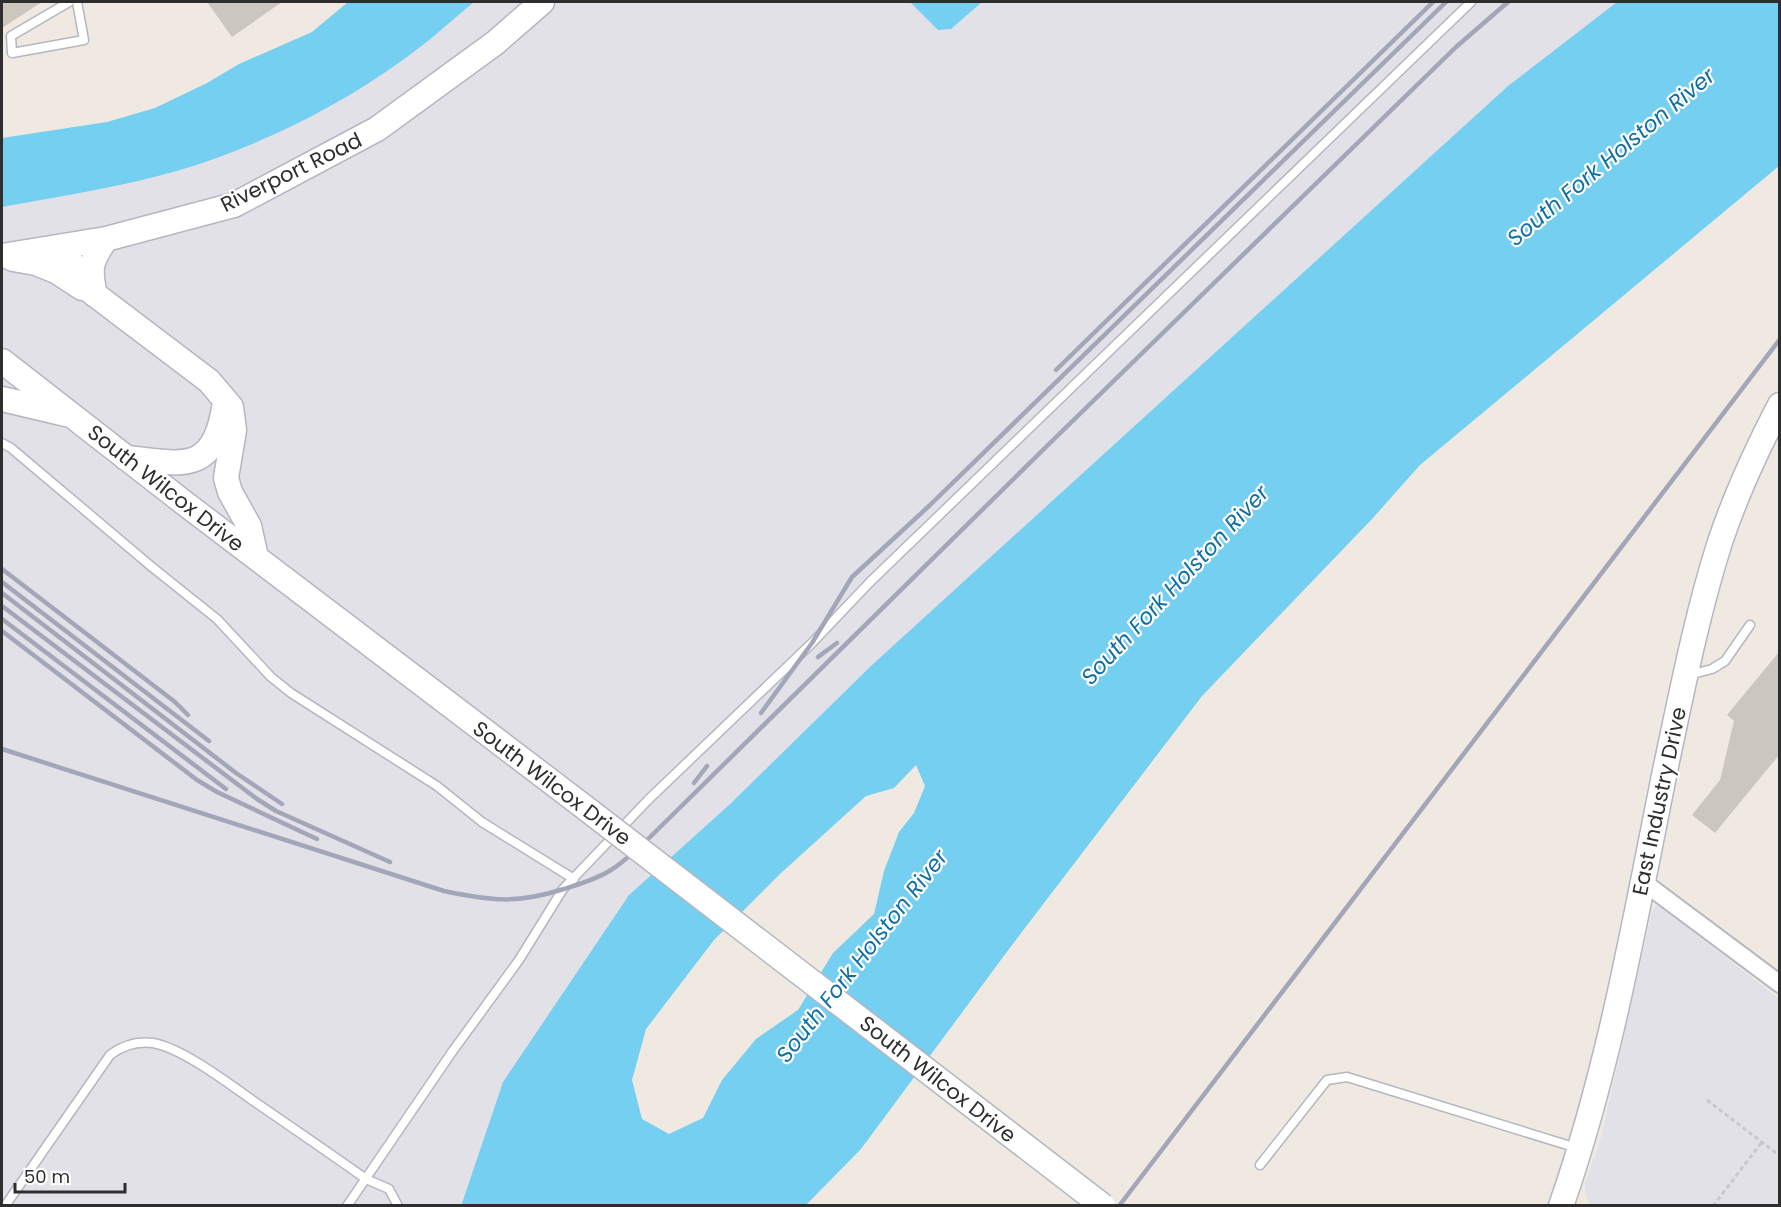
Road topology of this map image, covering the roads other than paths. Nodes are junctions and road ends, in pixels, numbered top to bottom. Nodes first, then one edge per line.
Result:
1 (69, 2) edge
2 (77, 2) edge
3 (542, 2) edge
4 (1471, 2) edge
5 (106, 239) junction
6 (67, 246) junction
7 (2, 256) edge
8 (94, 296) junction
9 (2, 361) edge
10 (2, 399) edge
11 (226, 400) junction
12 (1779, 405) edge
13 (71, 415) junction
14 (2, 443) edge
15 (126, 458) junction
16 (256, 557) junction
17 (1750, 625) dead end
18 (1686, 676) junction
19 (574, 879) junction
20 (1642, 881) junction
21 (1779, 984) edge
22 (1580, 1149) junction
23 (1260, 1166) dead end
24 (366, 1179) junction
25 (5, 1206) edge
26 (347, 1206) edge
27 (398, 1206) edge
28 (1103, 1206) edge
29 (1561, 1206) edge

1 - 2 lane
3 - 5 main road, Riverport Road
4 - 19 lane
5 - 6 main road, Riverport Road
5 - 8 main road
6 - 7 main road, Riverport Road
6 - 8 main road
7 - 8 main road
8 - 11 main road
9 - 13 main road, South Wilcox Drive
10 - 13 main road
11 - 15 main road
11 - 16 main road
12 - 18 main road, East Industry Drive
13 - 15 main road, South Wilcox Drive
14 - 19 lane
15 - 16 main road, South Wilcox Drive
16 - 28 main road, South Wilcox Drive, bridge
17 - 18 lane
18 - 20 main road, East Industry Drive
19 - 24 lane
20 - 21 street
20 - 22 main road, East Industry Drive
22 - 23 lane
22 - 29 main road, East Industry Drive
24 - 25 lane
24 - 26 lane
24 - 27 lane

